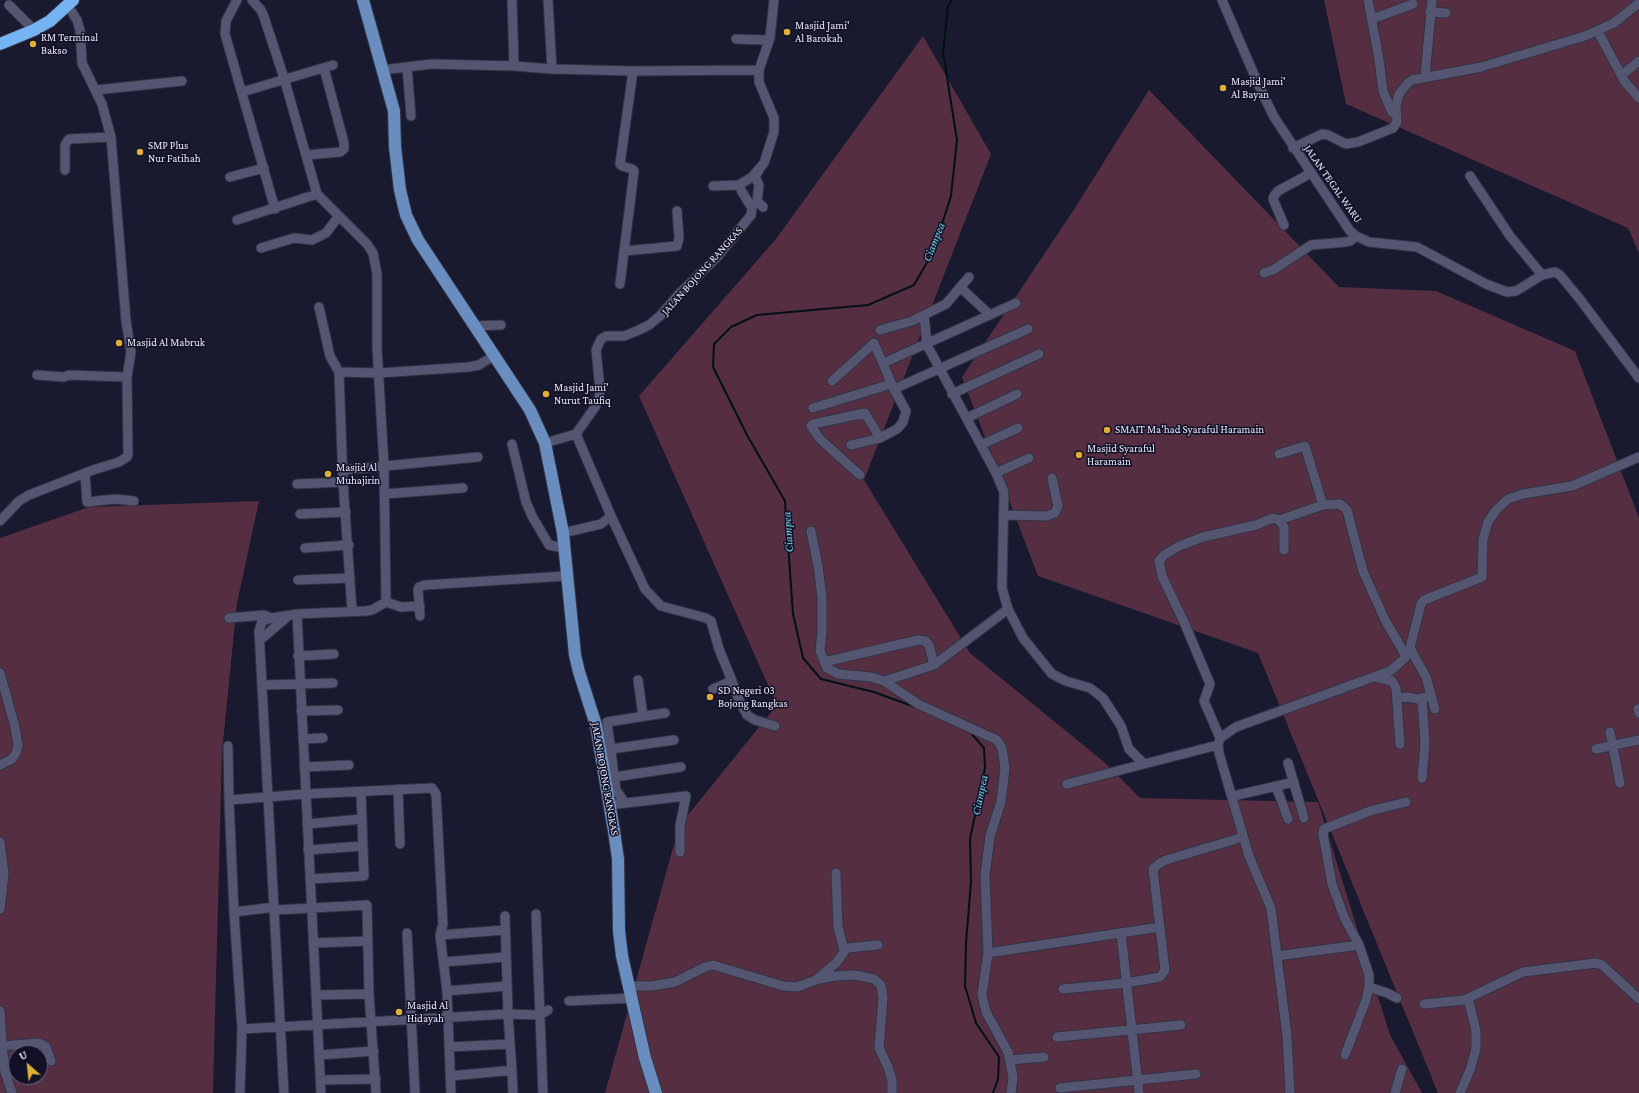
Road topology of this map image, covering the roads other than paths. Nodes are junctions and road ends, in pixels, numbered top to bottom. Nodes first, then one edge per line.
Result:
1 (237, 0) edge
2 (252, 0) edge
3 (363, 0) edge
4 (512, 0) edge
5 (548, 0) edge
6 (774, 0) edge
7 (1224, 0) edge
8 (1368, 0) edge
9 (1432, 0) edge
10 (70, 3) edge
11 (1639, 3) edge
12 (1413, 4) dead end
13 (9, 5) dead end
14 (1430, 12) junction
15 (1446, 13) dead end
16 (1372, 19) junction
17 (34, 30) junction
18 (1598, 32) junction
19 (770, 38) junction
20 (736, 39) dead end
21 (0, 44) edge
22 (1639, 62) edge
23 (514, 66) junction
24 (407, 67) junction
25 (552, 69) junction
26 (382, 70) junction
27 (758, 70) junction
28 (633, 71) junction
29 (1622, 75) junction
30 (1426, 77) junction
31 (284, 78) junction
32 (182, 81) dead end
33 (96, 90) junction
34 (242, 92) junction
35 (1639, 98) edge
36 (1397, 114) junction
37 (411, 116) dead end
38 (111, 137) junction
39 (1293, 148) junction
40 (306, 155) junction
41 (264, 168) junction
42 (66, 170) dead end
43 (759, 170) junction
44 (1311, 173) junction
45 (230, 176) dead end
46 (1470, 176) dead end
47 (739, 185) junction
48 (713, 186) dead end
49 (318, 194) junction
50 (763, 207) dead end
51 (275, 209) junction
52 (677, 211) dead end
53 (338, 217) junction
54 (237, 220) dead end
55 (1284, 225) dead end
56 (1356, 236) junction
57 (261, 248) dead end
58 (624, 251) junction
59 (1264, 273) dead end
60 (1542, 275) junction
61 (969, 277) dead end
62 (620, 284) dead end
63 (960, 287) junction
64 (1016, 303) dead end
65 (319, 307) dead end
66 (924, 315) junction
67 (990, 315) junction
68 (501, 325) dead end
69 (474, 326) junction
70 (1028, 329) dead end
71 (880, 330) dead end
72 (927, 345) junction
73 (1039, 354) dead end
74 (495, 355) junction
75 (888, 361) dead end
76 (939, 369) junction
77 (339, 372) junction
78 (379, 373) junction
79 (37, 375) dead end
80 (127, 377) junction
81 (1639, 378) edge
82 (832, 380) dead end
83 (893, 387) junction
84 (952, 394) junction
85 (1017, 394) dead end
86 (813, 408) dead end
87 (966, 418) junction
88 (1018, 428) dead end
89 (576, 434) junction
90 (880, 438) junction
91 (545, 442) junction
92 (512, 444) dead end
93 (851, 445) dead end
94 (981, 445) junction
95 (1279, 454) dead end
96 (478, 457) dead end
97 (1639, 457) edge
98 (1029, 458) dead end
99 (384, 466) junction
100 (344, 470) junction
101 (85, 473) junction
102 (996, 473) junction
103 (860, 475) dead end
104 (1052, 478) dead end
105 (344, 482) junction
106 (297, 484) dead end
107 (463, 488) dead end
108 (384, 494) junction
109 (134, 501) dead end
110 (1323, 505) junction
111 (346, 512) junction
112 (300, 514) dead end
113 (611, 516) junction
114 (1004, 516) junction
115 (1279, 520) junction
116 (0, 521) edge
117 (811, 531) dead end
118 (563, 533) junction
119 (349, 545) junction
120 (305, 548) dead end
121 (563, 548) junction
122 (1284, 550) dead end
123 (566, 576) junction
124 (350, 578) junction
125 (298, 580) dead end
126 (386, 602) junction
127 (420, 606) junction
128 (1008, 609) junction
129 (352, 611) junction
130 (293, 615) junction
131 (420, 616) dead end
132 (229, 618) dead end
133 (272, 618) junction
134 (260, 640) junction
135 (1408, 652) junction
136 (334, 654) dead end
137 (298, 656) junction
138 (824, 662) junction
139 (934, 665) junction
140 (0, 673) edge
141 (1373, 676) junction
142 (638, 680) dead end
143 (732, 681) junction
144 (884, 681) junction
145 (333, 683) dead end
146 (299, 684) junction
147 (263, 685) junction
148 (713, 689) dead end
149 (1432, 695) junction
150 (1398, 698) junction
151 (1422, 698) junction
152 (1435, 709) dead end
153 (338, 710) dead end
154 (301, 711) junction
155 (665, 713) dead end
156 (643, 716) junction
157 (775, 726) dead end
158 (1610, 732) dead end
159 (323, 738) dead end
160 (304, 739) junction
161 (674, 740) dead end
162 (1639, 740) edge
163 (1219, 741) junction
164 (1400, 744) dead end
165 (1613, 745) junction
166 (228, 746) dead end
167 (611, 749) junction
168 (1596, 749) dead end
169 (1288, 763) dead end
170 (1144, 764) junction
171 (0, 765) edge
172 (349, 765) dead end
173 (304, 767) junction
174 (681, 767) dead end
175 (614, 777) junction
176 (1422, 778) dead end
177 (1294, 782) junction
178 (1620, 783) dead end
179 (1067, 784) dead end
180 (1276, 786) junction
181 (398, 790) junction
182 (361, 792) junction
183 (305, 794) junction
184 (1233, 796) junction
185 (269, 797) junction
186 (229, 800) junction
187 (1406, 802) dead end
188 (625, 803) junction
189 (609, 805) junction
190 (1304, 818) dead end
191 (362, 819) junction
192 (1288, 819) dead end
193 (307, 824) junction
194 (1243, 836) junction
195 (0, 842) edge
196 (400, 844) dead end
197 (363, 846) junction
198 (308, 850) junction
199 (680, 852) dead end
200 (836, 872) dead end
201 (310, 879) junction
202 (275, 908) junction
203 (312, 908) junction
204 (0, 909) edge
205 (234, 912) junction
206 (536, 914) dead end
207 (505, 916) dead end
208 (1160, 927) junction
209 (505, 930) junction
210 (407, 933) dead end
211 (1121, 933) junction
212 (440, 935) junction
213 (368, 941) junction
214 (313, 943) junction
215 (878, 945) dead end
216 (1359, 945) junction
217 (844, 950) junction
218 (988, 953) junction
219 (1277, 956) junction
220 (506, 957) junction
221 (444, 962) junction
222 (816, 980) junction
223 (1126, 983) junction
224 (507, 986) junction
225 (1369, 987) junction
226 (1063, 989) dead end
227 (447, 991) junction
228 (631, 992) junction
229 (369, 994) junction
230 (316, 995) junction
231 (1397, 998) dead end
232 (1468, 998) junction
233 (1639, 999) edge
234 (570, 1001) dead end
235 (1424, 1004) dead end
236 (548, 1010) dead end
237 (0, 1011) edge
238 (508, 1014) junction
239 (540, 1015) junction
240 (448, 1017) junction
241 (411, 1020) junction
242 (371, 1023) junction
243 (317, 1025) junction
244 (1181, 1025) dead end
245 (281, 1027) junction
246 (242, 1029) junction
247 (1132, 1030) junction
248 (1057, 1037) dead end
249 (510, 1044) junction
250 (2, 1046) junction
251 (449, 1047) junction
252 (374, 1051) junction
253 (319, 1055) junction
254 (1345, 1055) dead end
255 (1044, 1057) dead end
256 (1010, 1060) junction
257 (51, 1061) dead end
258 (1402, 1069) dead end
259 (512, 1072) junction
260 (1196, 1074) dead end
261 (450, 1076) junction
262 (376, 1079) junction
263 (321, 1080) junction
264 (1138, 1081) junction
265 (1060, 1088) dead end
266 (12, 1093) edge
267 (240, 1093) edge
268 (284, 1093) edge
269 (321, 1093) edge
270 (376, 1093) edge
271 (415, 1093) edge
272 (451, 1093) edge
273 (513, 1093) edge
274 (543, 1093) edge
275 (656, 1093) edge
276 (892, 1093) edge
277 (1011, 1093) edge
278 (1139, 1093) edge
279 (1290, 1093) edge
280 (1395, 1093) edge
281 (1460, 1093) edge

1 - 34 street
2 - 31 street
3 - 26 main road, JALAN BOJONG RANGKAS
4 - 23 street
5 - 25 street
6 - 19 street
7 - 39 street, JALAN TEGAL WARU
8 - 16 street
9 - 14 street
10 - 17 highway
10 - 33 street
11 - 18 street
12 - 16 street
13 - 17 street
14 - 15 street
14 - 30 street
16 - 36 street
17 - 21 highway
18 - 29 street
18 - 30 street
19 - 20 street
19 - 27 street
22 - 29 street
23 - 24 street
23 - 25 street
24 - 26 street
24 - 37 street
25 - 28 street
26 - 69 main road, JALAN BOJONG RANGKAS
27 - 28 street
27 - 43 street
28 - 58 street
29 - 35 street
30 - 36 street
31 - 34 street
31 - 40 street
31 - 40 street
32 - 33 street
33 - 38 street
34 - 41 street
36 - 39 street
38 - 42 street
38 - 80 street
39 - 44 street, JALAN TEGAL WARU
40 - 49 street
41 - 45 street
41 - 51 street
43 - 47 street
43 - 50 street
44 - 55 street
44 - 56 street, JALAN TEGAL WARU
46 - 60 street
47 - 48 street
47 - 89 street, JALAN BOJONG RANGKAS
49 - 51 street
49 - 53 street
51 - 54 street
52 - 58 street
53 - 57 street
53 - 78 street
56 - 59 street
56 - 60 street, JALAN TEGAL WARU
58 - 62 street
60 - 81 street
61 - 63 street
63 - 66 street
63 - 67 street
64 - 67 street
65 - 77 street
66 - 71 street
66 - 72 street
67 - 72 street
68 - 69 street
69 - 74 main road, JALAN BOJONG RANGKAS
70 - 76 street
72 - 75 street
72 - 76 street
73 - 84 street
74 - 78 street
74 - 91 main road, JALAN BOJONG RANGKAS
76 - 83 street
76 - 84 street
77 - 78 street
77 - 100 street
78 - 99 street
79 - 80 street
80 - 101 street
82 - 83 street
83 - 86 street
83 - 90 street
84 - 87 street
85 - 87 street
87 - 94 street
88 - 94 street
89 - 91 street
89 - 113 street
90 - 93 street
90 - 103 street
91 - 118 main road, JALAN BOJONG RANGKAS
92 - 121 street
94 - 102 street
95 - 110 street
96 - 99 street
97 - 135 street
98 - 102 street
99 - 100 street
99 - 108 street
100 - 105 street
101 - 109 street
101 - 116 street
102 - 114 street
104 - 114 street
105 - 106 street
105 - 111 street
107 - 108 street
108 - 126 street
110 - 115 street
110 - 135 street
111 - 112 street
111 - 119 street
113 - 118 street
113 - 143 street
114 - 128 street
115 - 122 street
115 - 163 street
117 - 138 street
118 - 121 main road, JALAN BOJONG RANGKAS
119 - 120 street
119 - 124 street
121 - 123 main road, JALAN BOJONG RANGKAS
123 - 127 street
123 - 189 main road, JALAN BOJONG RANGKAS
124 - 125 street
124 - 129 street
126 - 127 street
126 - 129 street
127 - 131 street
128 - 139 street
128 - 170 street
129 - 130 street
130 - 133 street
130 - 134 street
130 - 137 street
132 - 133 street
133 - 134 street
134 - 147 street
135 - 141 street
135 - 149 street
136 - 137 street
137 - 146 street
138 - 139 street
138 - 144 street
139 - 144 street
140 - 171 street
141 - 150 street
141 - 163 street
142 - 156 street
143 - 148 street
143 - 157 street
144 - 218 street
145 - 146 street
146 - 147 street
146 - 154 street
147 - 185 street
149 - 151 street
149 - 152 street
150 - 151 street
150 - 164 street
151 - 176 street
153 - 154 street
154 - 160 street
155 - 156 street
156 - 167 street
158 - 165 street
159 - 160 street
160 - 173 street
161 - 167 street
162 - 165 street
163 - 170 street
163 - 184 street
165 - 168 street
165 - 178 street
166 - 186 street
167 - 175 street
169 - 177 street
170 - 179 street
172 - 173 street
173 - 183 street
174 - 175 street
175 - 188 street
177 - 180 street
177 - 190 street
180 - 184 street
180 - 192 street
181 - 182 street
181 - 196 street
181 - 212 street
182 - 183 street
182 - 191 street
183 - 185 street
183 - 193 street
184 - 194 street
185 - 186 street
185 - 202 street
186 - 205 street
187 - 216 street
188 - 189 street
188 - 199 street
189 - 228 main road, JALAN BOJONG RANGKAS
191 - 193 street
191 - 197 street
193 - 198 street
194 - 208 street
194 - 219 street
195 - 204 street
197 - 198 street
197 - 201 street
198 - 201 street
200 - 217 street
201 - 203 street
202 - 203 street
202 - 205 street
202 - 245 street
203 - 213 street
203 - 214 street
205 - 246 street
206 - 239 street
207 - 209 street
208 - 211 street
208 - 223 street
209 - 212 street
209 - 220 street
210 - 241 street
211 - 218 street
211 - 223 street
212 - 221 street
213 - 214 street
213 - 229 street
214 - 230 street
215 - 217 street
216 - 219 street
216 - 225 street
217 - 222 street
218 - 256 street
219 - 279 street
220 - 221 street
220 - 224 street
221 - 227 street
222 - 228 street
222 - 276 street
223 - 226 street
223 - 247 street
224 - 227 street
224 - 238 street
225 - 231 street
225 - 254 street
227 - 240 street
228 - 234 street
228 - 275 main road, JALAN BOJONG RANGKAS
229 - 230 street
229 - 242 street
230 - 243 street
232 - 233 street
232 - 235 street
232 - 281 street
236 - 239 street
237 - 250 street
238 - 239 street
238 - 240 street
238 - 249 street
239 - 274 street
240 - 241 street
240 - 251 street
241 - 242 street
241 - 271 street
242 - 243 street
242 - 252 street
243 - 245 street
243 - 253 street
244 - 247 street
245 - 246 street
245 - 268 street
246 - 267 street
247 - 248 street
247 - 264 street
249 - 251 street
249 - 259 street
250 - 257 street
250 - 266 street
251 - 261 street
252 - 253 street
252 - 262 street
253 - 263 street
255 - 256 street
256 - 277 street
258 - 280 street
259 - 261 street
259 - 273 street
260 - 264 street
261 - 272 street
262 - 263 street
262 - 270 street
263 - 269 street
264 - 265 street
264 - 278 street

